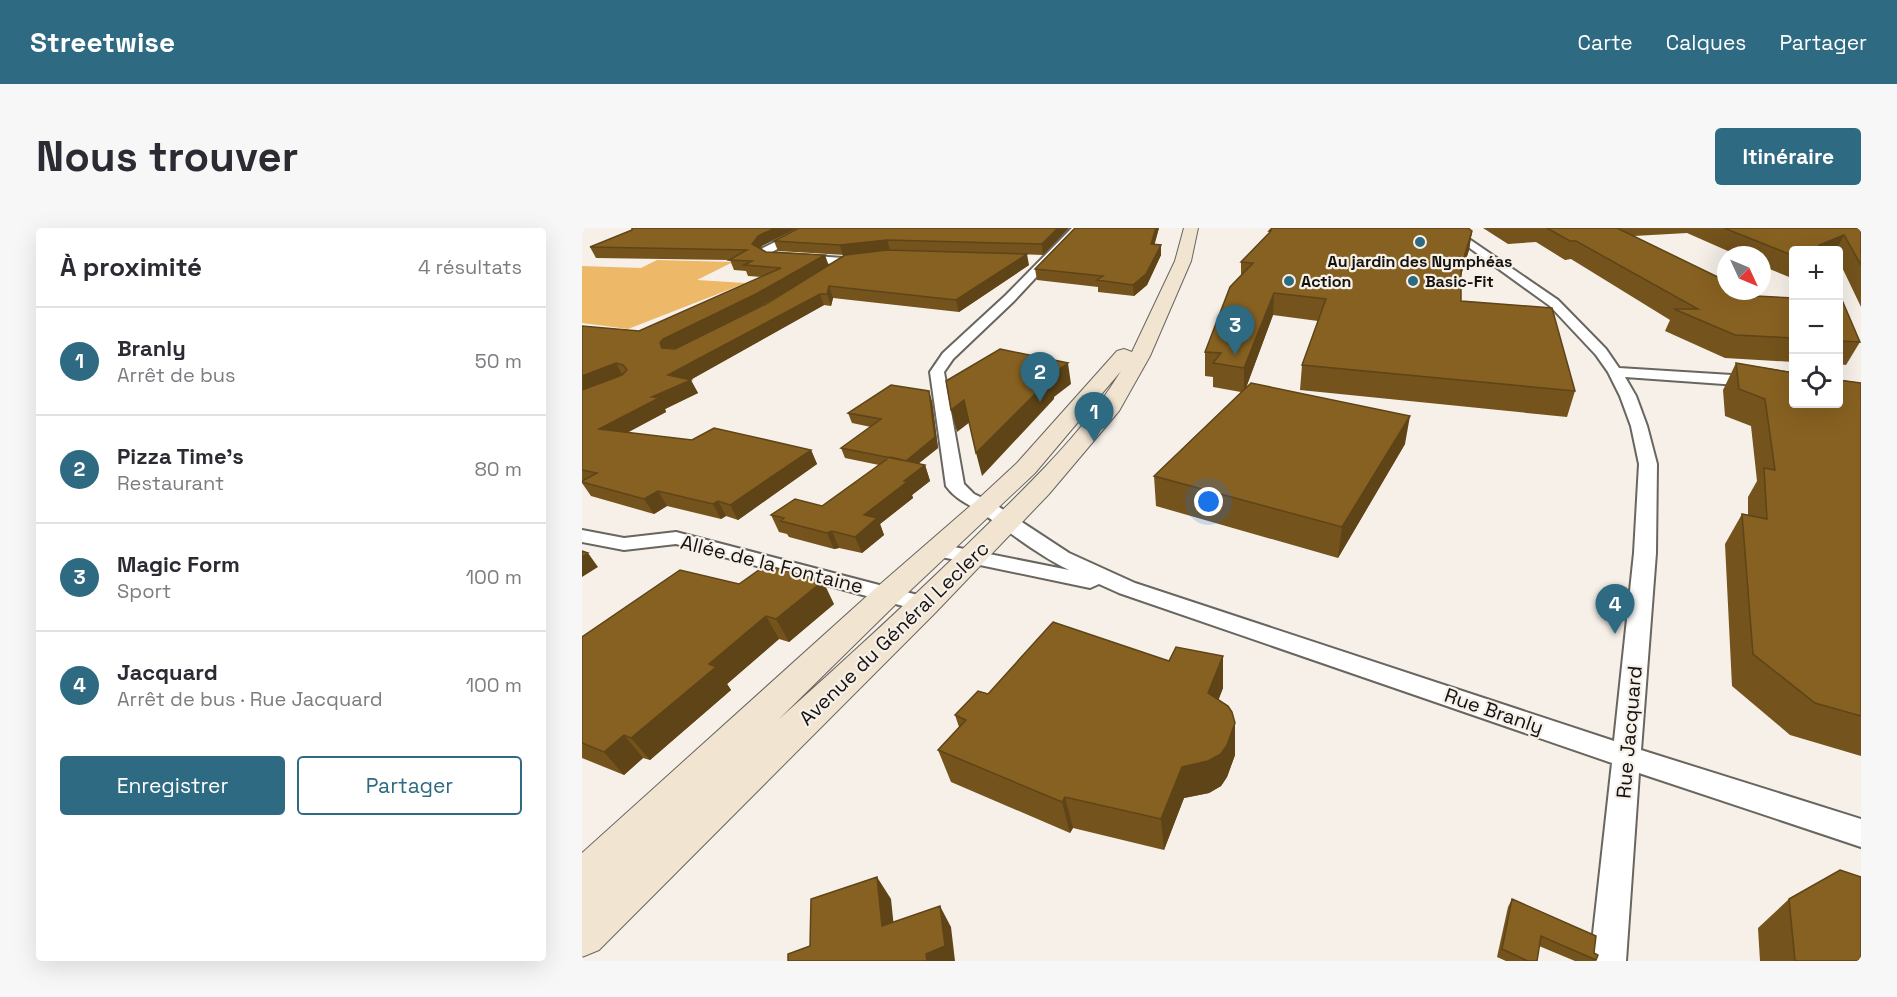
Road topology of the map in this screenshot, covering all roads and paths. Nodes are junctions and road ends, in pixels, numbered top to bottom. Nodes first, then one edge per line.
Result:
1 (811, 228) edge
2 (1077, 228) edge
3 (1191, 228) edge
4 (1447, 228) edge
5 (879, 256) edge
6 (843, 261) junction
7 (824, 275) edge
8 (1615, 372) junction
9 (1789, 384) edge
10 (996, 515) junction
11 (582, 536) edge
12 (956, 554) junction
13 (1127, 588) junction
14 (888, 594) junction
15 (925, 604) junction
16 (1627, 757) junction
17 (1861, 832) edge
18 (582, 884) edge
19 (582, 933) edge
20 (1608, 961) edge

1 - 6 street
2 - 10 street, Rue Branly
3 - 10 main road, Avenue du Général Leclerc
4 - 8 street, Rue Jacquard
5 - 6 street
6 - 7 street
8 - 9 street
8 - 16 street, Rue Jacquard
10 - 12 main road, Avenue du Général Leclerc
10 - 13 street, Rue Branly
11 - 14 street, Allée de la Fontaine
12 - 13 street, Rue Branly
12 - 14 main road, Avenue du Général Leclerc
12 - 15 main road, Avenue du Général Leclerc
13 - 16 street, Rue Branly
14 - 15 street, Allée de la Fontaine
14 - 18 main road, Avenue du Général Leclerc
15 - 19 main road, Avenue du Général Leclerc
16 - 17 street, Rue Branly
16 - 20 street, Rue Jacquard

